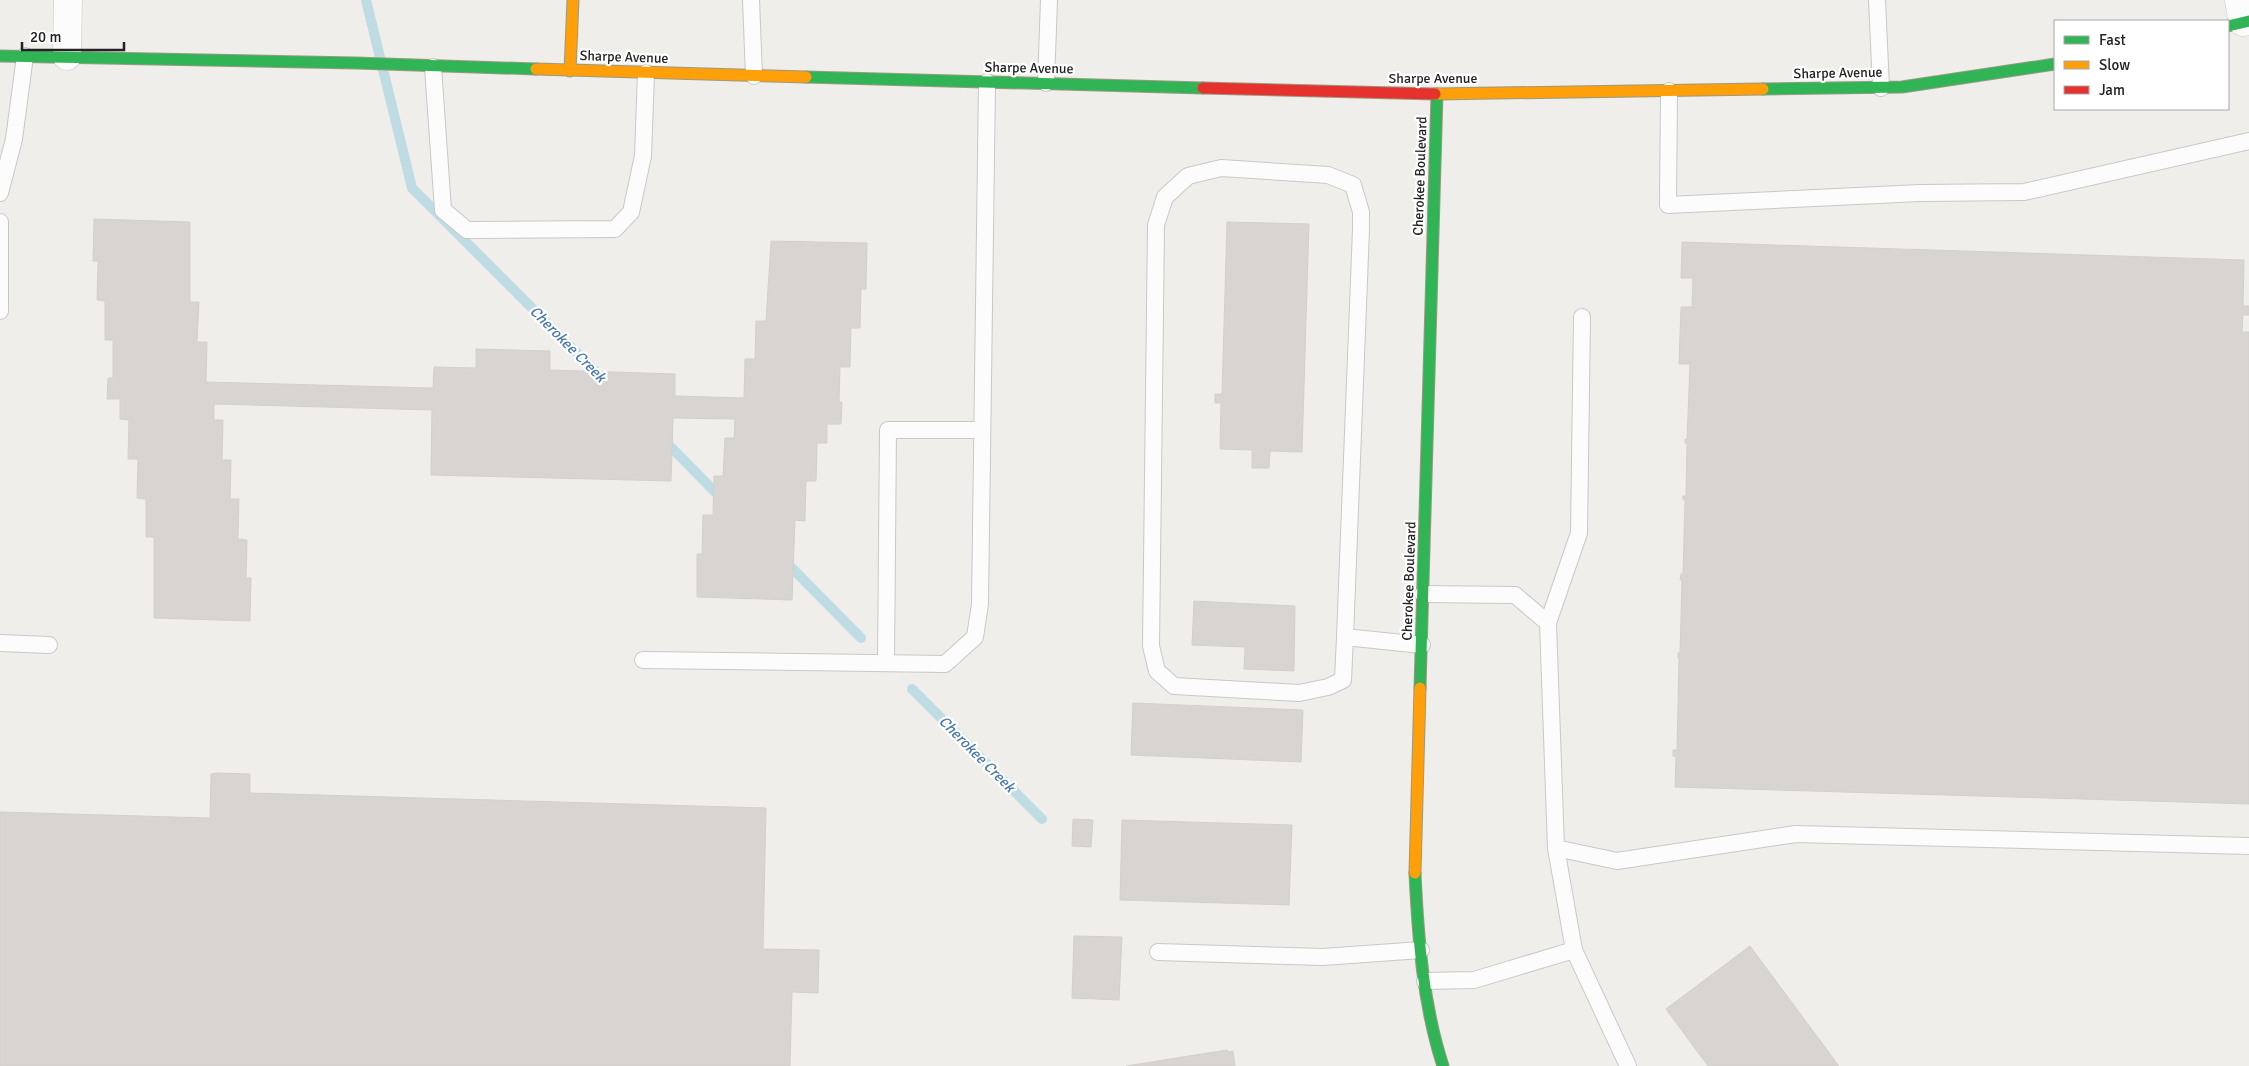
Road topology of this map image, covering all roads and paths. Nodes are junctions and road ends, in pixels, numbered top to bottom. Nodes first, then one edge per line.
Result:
1 (68, 0) edge
2 (573, 0) edge
3 (751, 0) edge
4 (1049, 0) edge
5 (1877, 0) edge
6 (0, 56) edge
7 (25, 56) junction
8 (67, 56) junction
9 (2054, 64) edge
10 (434, 67) junction
11 (570, 71) junction
12 (646, 73) junction
13 (754, 76) junction
14 (987, 82) junction
15 (1046, 83) junction
16 (1882, 88) junction
17 (1669, 91) junction
18 (1437, 94) junction
19 (2249, 141) edge
20 (0, 194) edge
21 (0, 222) edge
22 (0, 311) edge
23 (1582, 317) dead end
24 (982, 430) junction
25 (1423, 594) junction
26 (1548, 624) junction
27 (1345, 637) junction
28 (0, 643) edge
29 (50, 645) dead end
30 (1422, 645) junction
31 (643, 660) dead end
32 (886, 663) junction
33 (2249, 846) edge
34 (1556, 848) junction
35 (1421, 950) junction
36 (1574, 950) junction
37 (1158, 952) dead end
38 (1425, 981) junction
39 (1443, 1066) edge
40 (1628, 1066) edge

1 - 8 street
2 - 11 street
3 - 13 lane
4 - 15 lane
5 - 16 lane
6 - 7 street, Sharpe Avenue
7 - 8 street, Sharpe Avenue
7 - 20 lane
8 - 10 street, Sharpe Avenue
9 - 16 street, Sharpe Avenue
10 - 11 street, Sharpe Avenue
10 - 12 lane
11 - 12 street, Sharpe Avenue
12 - 13 street, Sharpe Avenue
13 - 14 street, Sharpe Avenue
14 - 15 street, Sharpe Avenue
14 - 24 lane
15 - 18 street, Sharpe Avenue
16 - 17 street, Sharpe Avenue
17 - 18 street, Sharpe Avenue
17 - 19 lane
18 - 25 street, Cherokee Boulevard
21 - 22 lane
23 - 26 lane
24 - 32 lane
24 - 32 lane
25 - 26 lane
25 - 30 street, Cherokee Boulevard
26 - 34 lane
27 - 27 lane
27 - 30 lane
28 - 29 lane
30 - 35 street, Cherokee Boulevard
31 - 32 lane
33 - 34 lane
34 - 36 lane
35 - 37 lane
35 - 38 street, Cherokee Boulevard
36 - 38 lane
36 - 40 lane
38 - 39 street, Cherokee Boulevard

